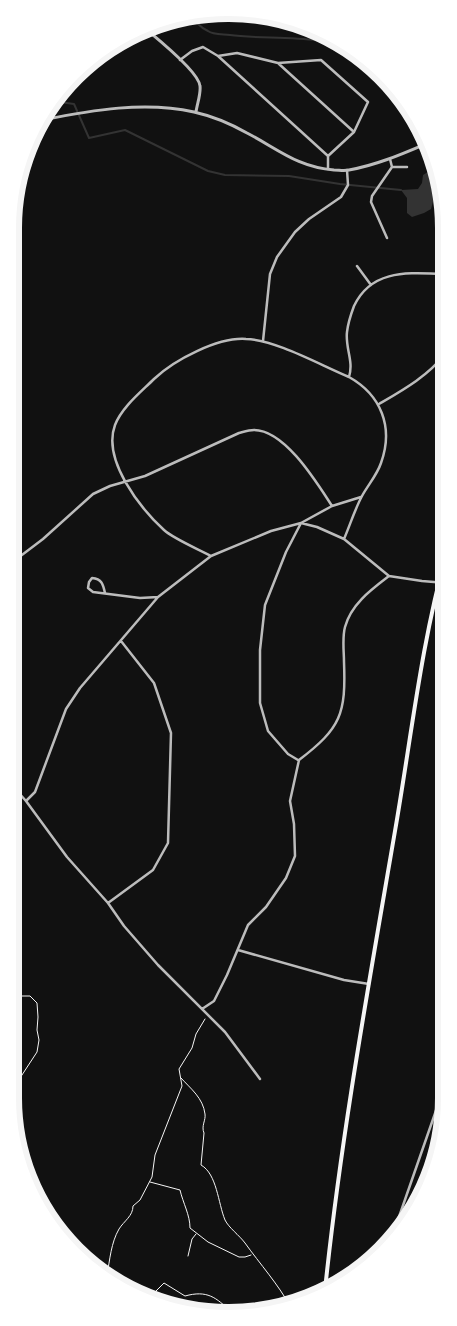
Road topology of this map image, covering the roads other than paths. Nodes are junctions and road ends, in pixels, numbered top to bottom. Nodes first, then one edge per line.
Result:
1 (151, 34) edge
2 (218, 56) junction
3 (180, 60) junction
4 (278, 63) junction
5 (196, 112) junction
6 (50, 119) edge
7 (354, 132) junction
8 (421, 146) edge
9 (328, 156) junction
10 (390, 159) junction
11 (392, 166) junction
12 (407, 167) dead end
13 (328, 169) junction
14 (347, 170) junction
15 (387, 238) dead end
16 (357, 266) dead end
17 (438, 274) edge
18 (371, 285) junction
19 (263, 340) junction
20 (438, 361) edge
21 (349, 377) junction
22 (379, 404) junction
23 (125, 482) junction
24 (361, 497) junction
25 (332, 506) junction
26 (300, 522) junction
27 (344, 539) junction
28 (211, 556) junction
29 (19, 557) edge
30 (389, 576) junction
31 (438, 583) joint
32 (106, 593) junction
33 (158, 597) junction
34 (121, 641) junction
35 (299, 760) junction
36 (19, 793) edge
37 (26, 801) junction
38 (108, 903) junction
39 (238, 950) junction
40 (369, 984) junction
41 (202, 1008) junction
42 (260, 1079) dead end
43 (438, 1105) edge
44 (397, 1222) edge
45 (326, 1283) edge

1 - 3 street
2 - 3 street
2 - 4 street
2 - 9 street
3 - 5 street
4 - 7 street
4 - 7 street
5 - 6 street
5 - 13 street
7 - 9 street
8 - 10 street
9 - 13 street
10 - 11 street
10 - 14 street
11 - 12 street
11 - 15 street
13 - 14 street
14 - 19 street
16 - 18 street
17 - 18 street
18 - 21 street
19 - 21 street
19 - 23 street
20 - 22 street
21 - 22 street
22 - 24 street
23 - 25 street
23 - 28 street
23 - 29 street
24 - 25 street
24 - 27 street
25 - 26 street
26 - 27 street
26 - 28 street
26 - 35 street
27 - 30 street
28 - 33 street
30 - 31 street
30 - 35 street
31 - 40 highway
32 - 32 street
32 - 33 street
33 - 34 street
34 - 37 street
34 - 38 street
35 - 39 street
36 - 37 street
37 - 38 street
38 - 41 street
39 - 40 street
39 - 41 street
40 - 45 highway
41 - 42 street
43 - 44 street

